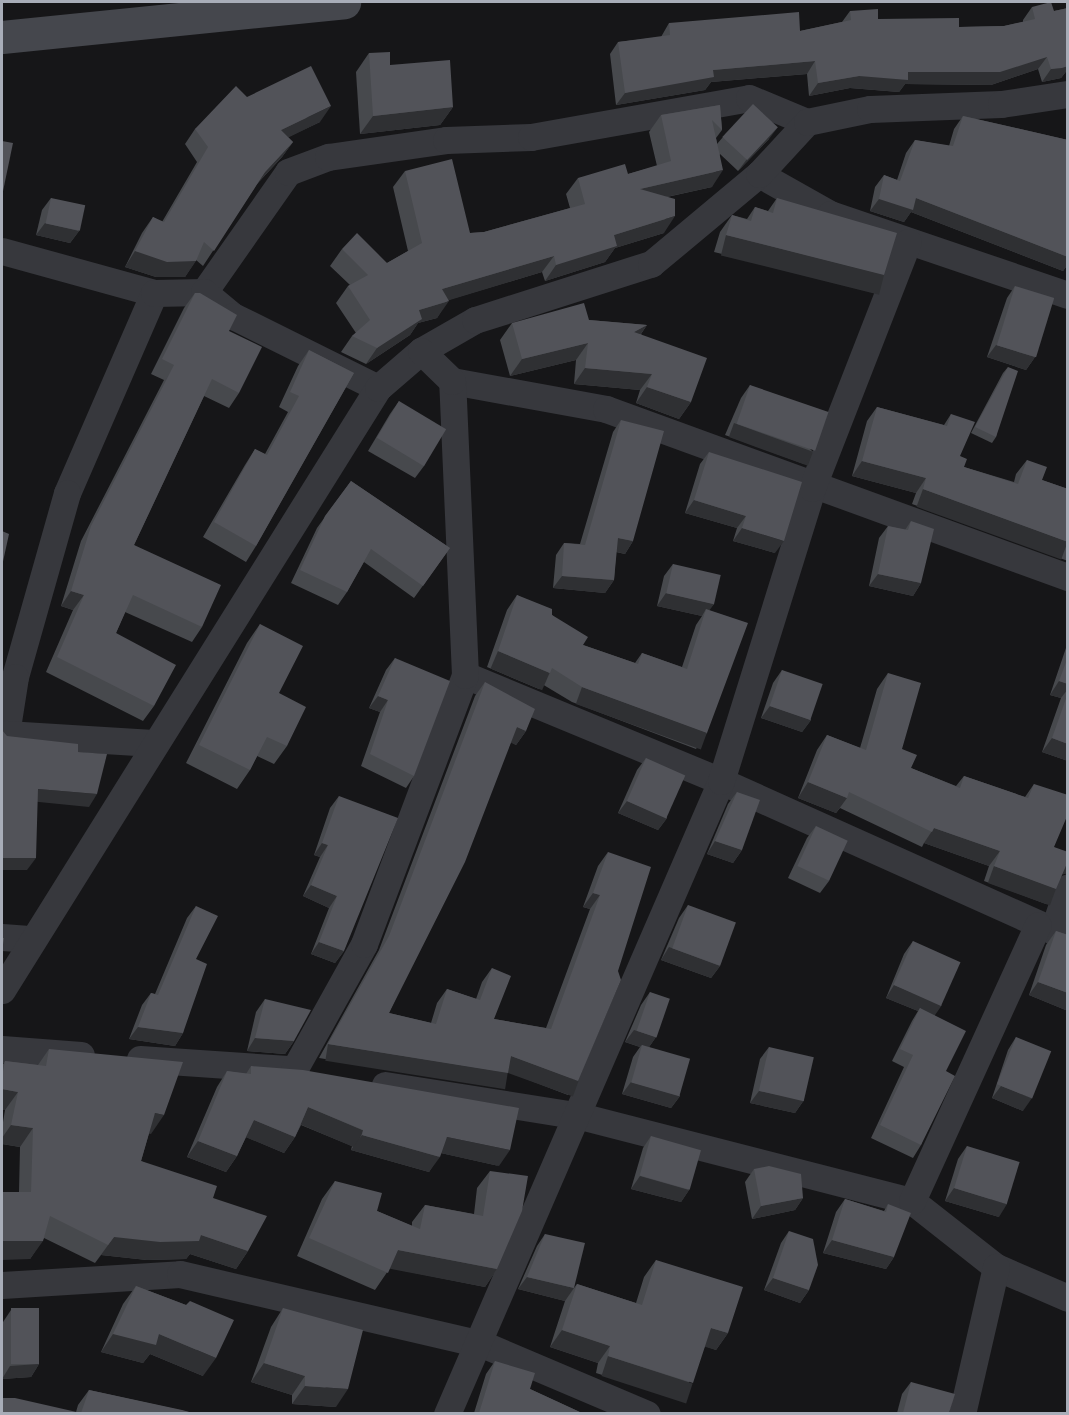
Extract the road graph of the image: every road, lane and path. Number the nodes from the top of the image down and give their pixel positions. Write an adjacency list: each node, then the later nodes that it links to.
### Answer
1 (345, 2): 2 (main road)
2 (2, 37)
3 (1068, 94): 4 (street)
4 (807, 122): 5 (street); 8 (street)
5 (759, 174): 6 (street); 11 (street)
6 (908, 242): 10 (street); 14 (street)
7 (2, 251): 9 (street)
8 (204, 292): 9 (street); 13 (street)
9 (153, 293): 17 (street)
10 (1068, 295)
11 (422, 351): 12 (street); 13 (street)
12 (452, 381): 14 (street); 16 (street)
13 (378, 388): 19 (street)
14 (812, 488): 15 (street); 20 (street)
15 (1068, 577)
16 (465, 675): 20 (street); 27 (street)
17 (8, 676): 18 (street)
18 (4, 734): 19 (street)
19 (153, 743): 24 (street)
20 (721, 781): 22 (street); 30 (street)
21 (1068, 887): 22 (street)
22 (1053, 931): 31 (street)
23 (2, 938): 24 (street)
24 (29, 939): 25 (street)
25 (2, 990)
26 (2, 1049): 27 (street)
27 (294, 1070): 28 (street)
28 (328, 1076)
29 (362, 1081): 30 (street)
30 (580, 1116): 31 (street); 35 (street)
31 (912, 1201): 32 (street)
32 (996, 1266): 34 (street); 38 (street)
33 (2, 1285): 35 (street)
34 (1068, 1298)
35 (482, 1344): 36 (street); 37 (street)
36 (447, 1413)
37 (647, 1413)
38 (962, 1413)

